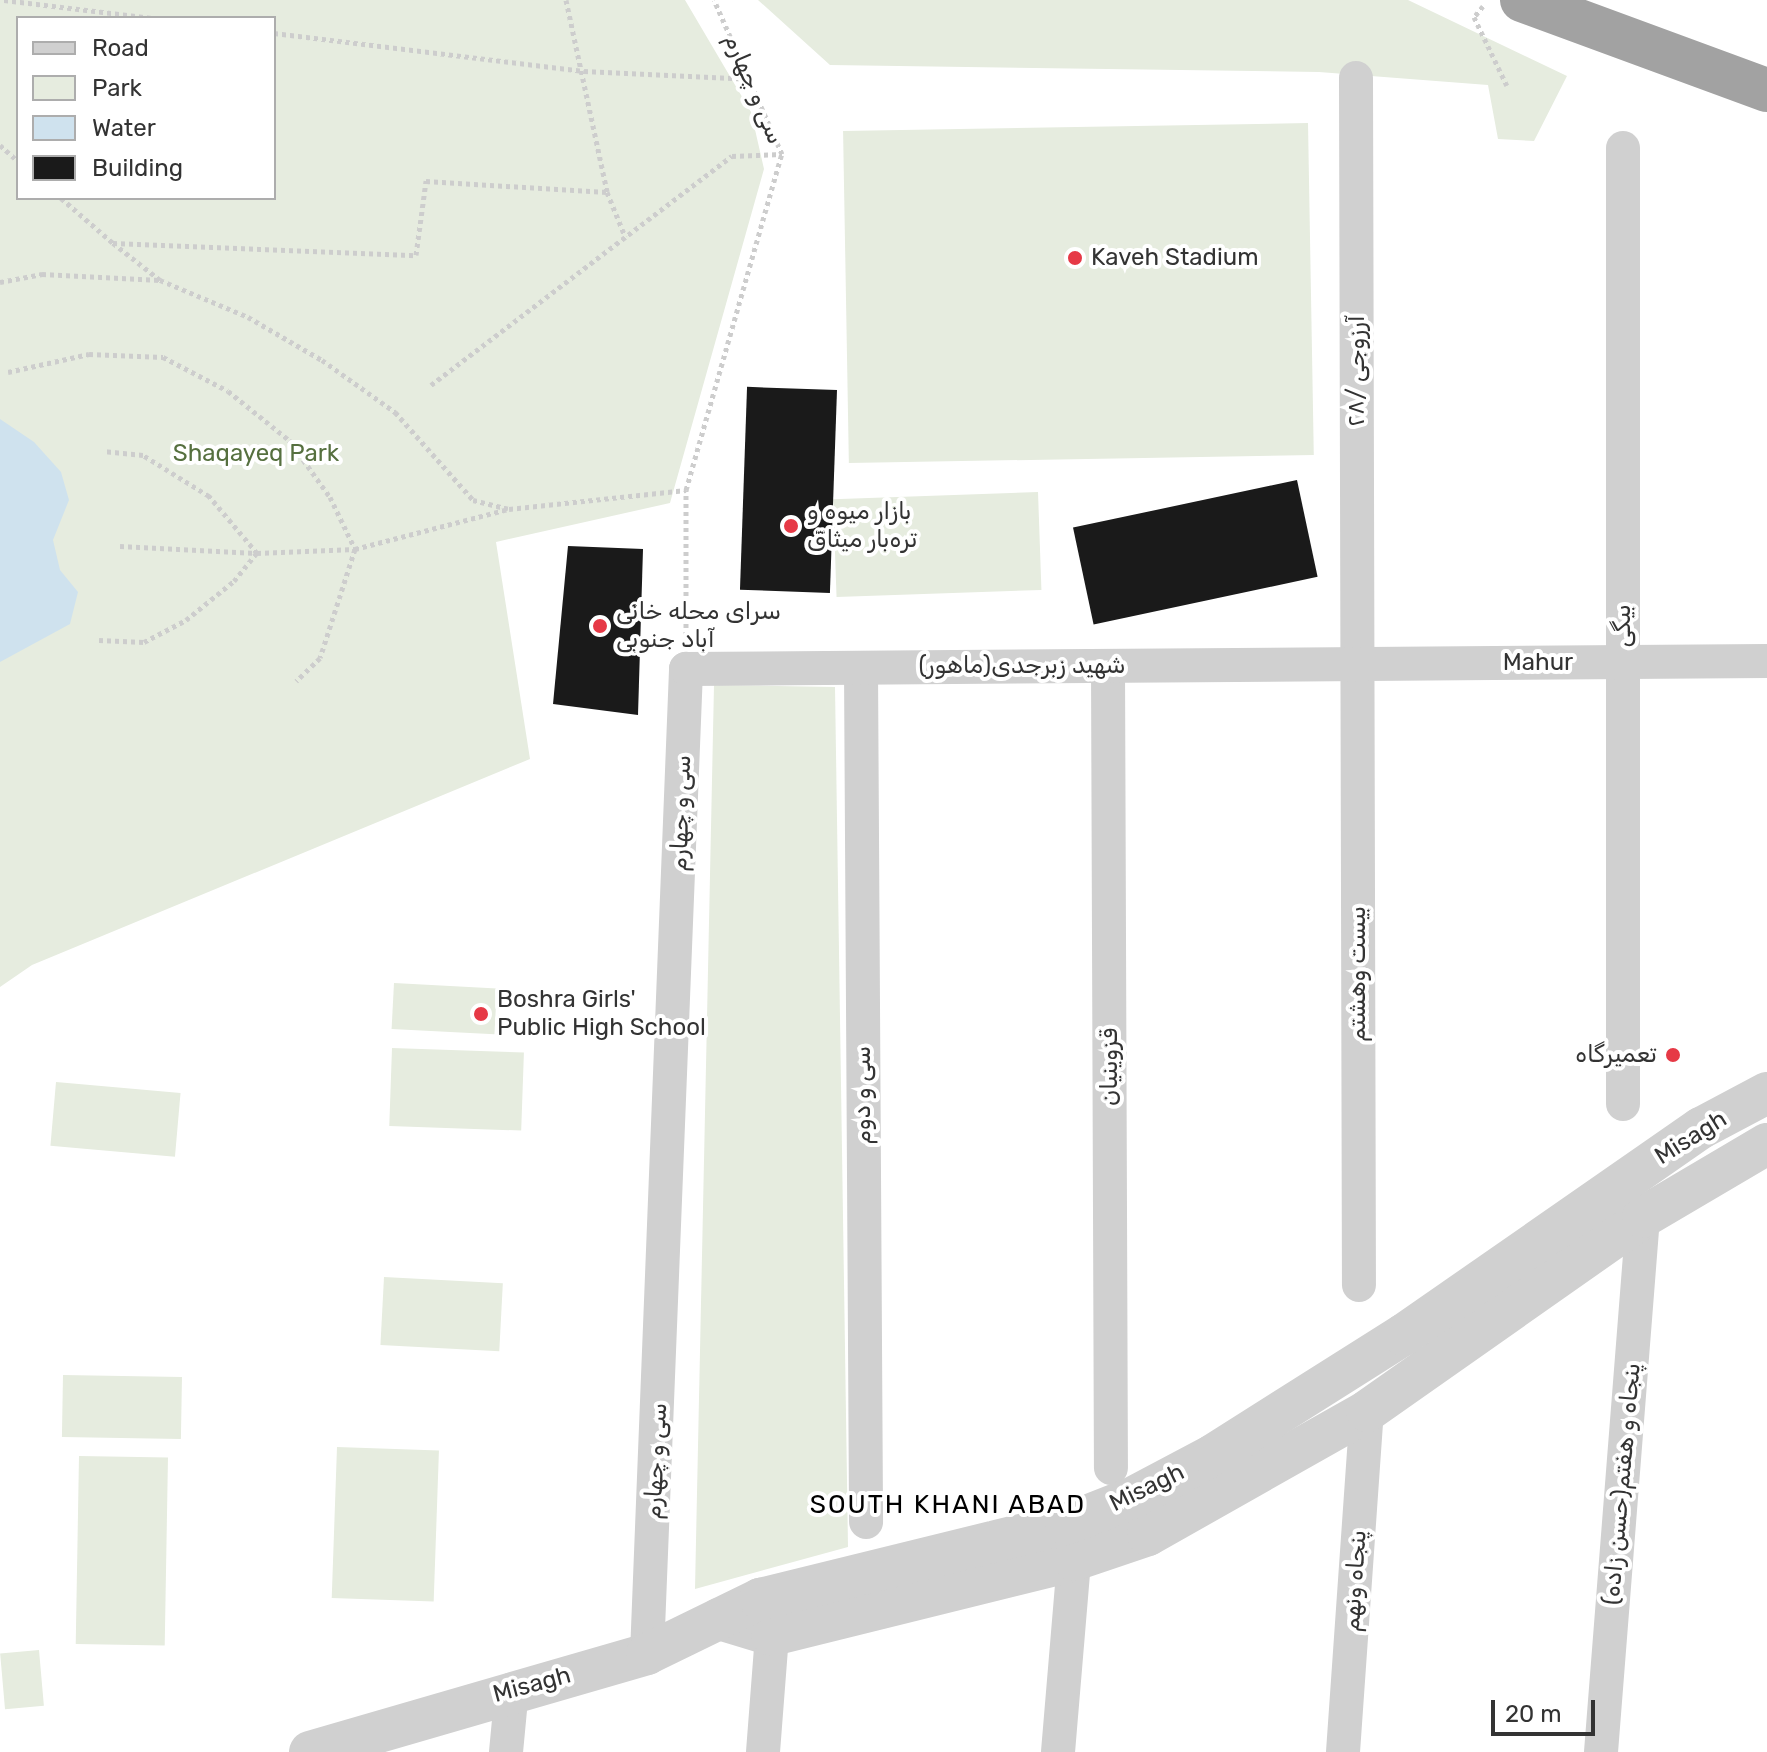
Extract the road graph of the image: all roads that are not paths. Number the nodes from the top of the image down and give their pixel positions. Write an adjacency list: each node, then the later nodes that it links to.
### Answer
1 (1522, 0): 3 (highway)
2 (1356, 78): 7 (street, آرزوجی /۲۸)
3 (1767, 90)
4 (1623, 148): 6 (street, بیگی)
5 (1767, 661): 6 (street, Mahur)
6 (1623, 662): 7 (street, Mahur); 12 (street, بیگی)
7 (1358, 664): 8 (street, شهید زبرجدی(ماهور)); 15 (street, بیست وهشتم)
8 (1108, 666): 9 (street, شهید زبرجدی(ماهور)); 17 (street, قزوینیان)
9 (861, 668): 10 (street, شهید زبرجدی(ماهور)); 18 (street, سی و دوم)
10 (686, 669): 22 (street, سی و چهارم)
11 (1767, 1093): 19 (street, Misagh)
12 (1623, 1104)
13 (1767, 1144): 14 (street, Misagh)
14 (1643, 1217): 16 (street, Misagh); 29 (street, (حسن زاده)پنجاه و هفتم)
15 (1359, 1285)
16 (1367, 1411): 19 (street, Misagh); 28 (street, پنجاه ونهم)
17 (1111, 1468)
18 (866, 1522)
19 (1070, 1542): 20 (street, Misagh); 21 (street, Misagh); 27 (street)
20 (719, 1619): 21 (street); 22 (street, Misagh)
21 (772, 1635): 26 (street)
22 (647, 1654): 23 (street, Misagh)
23 (512, 1689): 24 (street, Misagh); 25 (street)
24 (310, 1752)
25 (506, 1752)
26 (763, 1752)
27 (1058, 1752)
28 (1343, 1752)
29 (1601, 1752)

